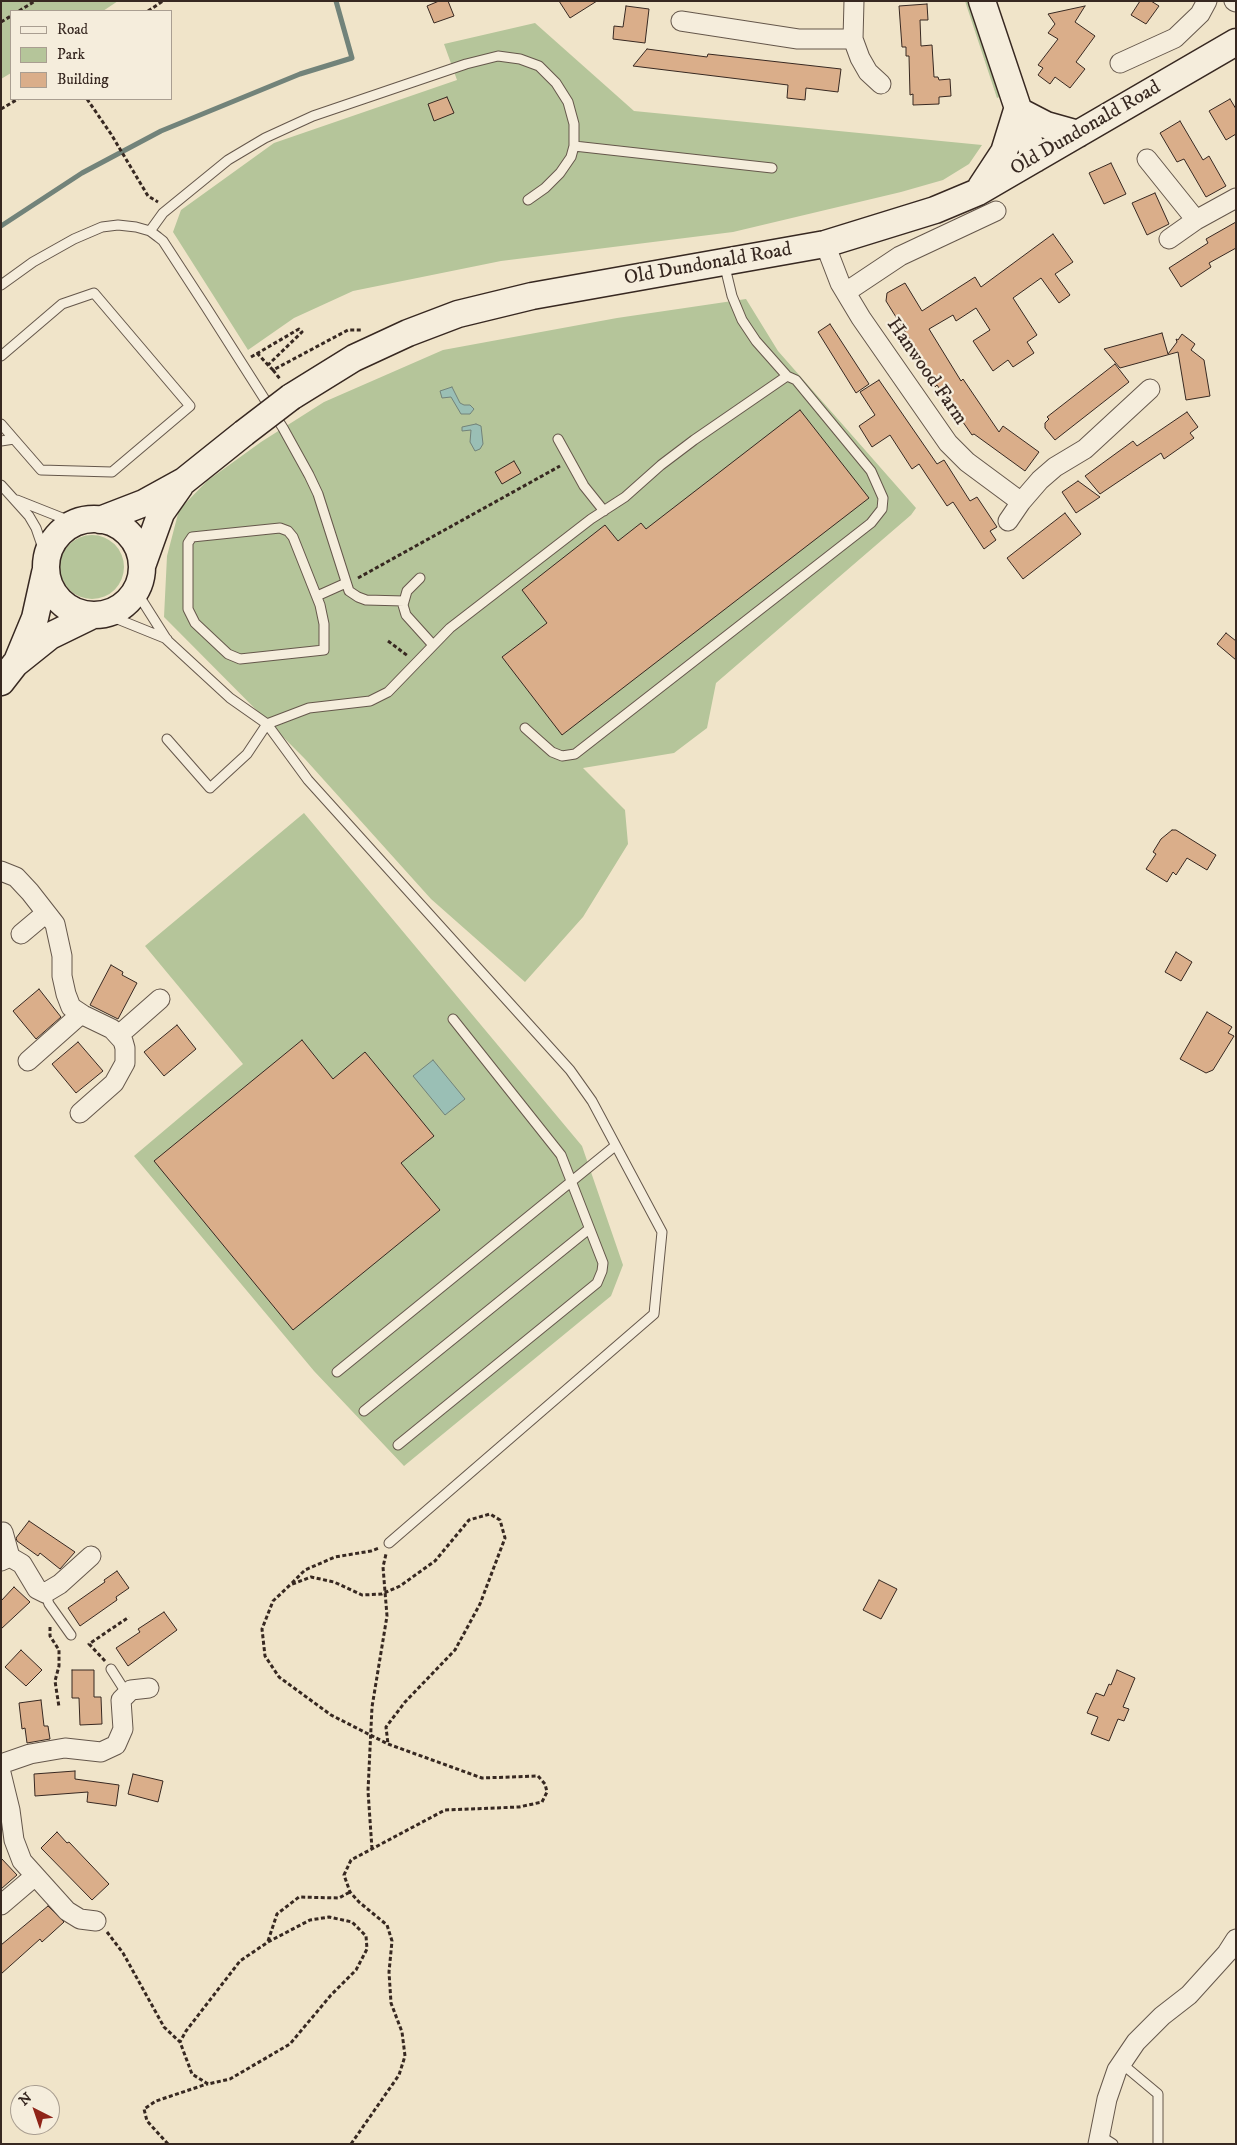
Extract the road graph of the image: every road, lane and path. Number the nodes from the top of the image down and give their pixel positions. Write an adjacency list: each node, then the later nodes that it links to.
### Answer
1 (35, 1): 6 (path)
2 (163, 1): 7 (path)
3 (854, 1): 9 (street)
4 (982, 1): 16 (street)
5 (1207, 1): 11 (street)
6 (21, 10)
7 (150, 10)
8 (681, 21): 9 (street)
9 (853, 39): 12 (street)
10 (1236, 42): 17 (street, Old Dundonald Road)
11 (1120, 63)
12 (881, 84)
13 (16, 100): 15 (path)
14 (88, 100): 23 (path)
15 (1, 109)
16 (1017, 110): 17 (street); 19 (street); 22 (street)
17 (1078, 134): 19 (street, Old Dundonald Road)
18 (574, 146): 21 (lane); 25 (lane); 28 (lane)
19 (1035, 159): 22 (street, Old Dundonald Road)
20 (1147, 160): 27 (street)
21 (772, 168)
22 (978, 192): 30 (street, Old Dundonald Road)
23 (148, 196)
24 (1236, 198): 27 (street)
25 (528, 200)
26 (996, 211): 33 (street)
27 (1196, 220): 29 (street)
28 (150, 231): 32 (lane); 37 (lane)
29 (1169, 239)
30 (825, 244): 31 (street, Old Dundonald Road); 33 (street, Hanwood Farm)
31 (724, 263): 39 (lane); 46 (street, Old Dundonald Road, bridge)
32 (1, 285)
33 (846, 292): 49 (street, Hanwood Farm)
34 (365, 330): 38 (path)
35 (257, 353): 37 (path); 38 (path); 38 (path)
36 (1, 356): 42 (lane)
37 (242, 362): 55 (lane)
38 (268, 365)
39 (787, 376): 50 (lane); 68 (lane)
40 (1150, 389): 49 (street)
41 (1, 424): 42 (lane)
42 (14, 439): 44 (lane)
43 (558, 439): 45 (lane)
44 (1, 441)
45 (570, 461): 50 (lane); 55 (path)
46 (184, 481): 51 (street, Old Dundonald Road); 54 (street, Old Dundonald Road)
47 (1, 485): 48 (lane)
48 (16, 500): 51 (lane); 53 (lane)
49 (1021, 502): 52 (street)
50 (604, 511): 64 (lane)
51 (88, 521): 53 (street); 54 (street)
52 (1008, 521)
53 (46, 565): 61 (street); 66 (street)
54 (142, 566): 58 (street)
55 (340, 566): 57 (lane)
56 (420, 578): 60 (lane)
57 (346, 583): 59 (lane); 60 (lane)
58 (136, 590): 61 (street); 62 (lane)
59 (317, 596): 59 (lane)
60 (404, 601): 64 (lane)
61 (98, 615): 62 (lane); 66 (street)
62 (167, 640): 67 (lane)
63 (388, 642): 65 (path)
64 (433, 645): 65 (lane)
65 (416, 664): 67 (lane)
66 (8, 673)
67 (267, 724): 69 (lane); 79 (lane)
68 (525, 728)
69 (167, 739)
70 (1, 871): 71 (street)
71 (46, 913): 72 (street); 74 (street)
72 (21, 934)
73 (160, 1000): 76 (street)
74 (81, 1014): 76 (street); 77 (street)
75 (453, 1019): 80 (lane)
76 (119, 1035): 78 (street)
77 (28, 1061)
78 (80, 1113)
79 (615, 1146): 80 (lane); 86 (lane)
80 (570, 1181): 81 (lane); 82 (lane)
81 (589, 1229): 83 (lane); 84 (lane)
82 (337, 1372)
83 (364, 1411)
84 (398, 1445)
85 (3, 1532): 88 (street)
86 (389, 1543): 89 (path); 91 (path)
87 (91, 1556): 90 (street)
88 (6, 1559): 90 (street)
89 (290, 1586): 91 (path); 99 (path)
90 (45, 1593): 92 (lane)
91 (384, 1593): 99 (path); 100 (path)
92 (56, 1614): 94 (lane); 98 (path)
93 (129, 1617): 95 (path)
94 (71, 1635)
95 (111, 1669): 97 (lane)
96 (149, 1688): 97 (street)
97 (127, 1694): 101 (street)
98 (59, 1707)
99 (372, 1736): 100 (path); 104 (path)
100 (388, 1744): 104 (path)
101 (1, 1764)
102 (1, 1773): 103 (street)
103 (5, 1805): 105 (street)
104 (372, 1849): 106 (path)
105 (35, 1876): 107 (street); 108 (street)
106 (350, 1892): 110 (path); 116 (path)
107 (1, 1905)
108 (96, 1921): 111 (path)
109 (1236, 1938): 112 (street)
110 (268, 1942): 111 (path); 113 (path)
111 (180, 2042): 113 (path)
112 (1121, 2063): 114 (street); 117 (lane)
113 (208, 2084): 115 (path)
114 (1103, 2141)
115 (168, 2144)
116 (351, 2144)
117 (1158, 2144)

